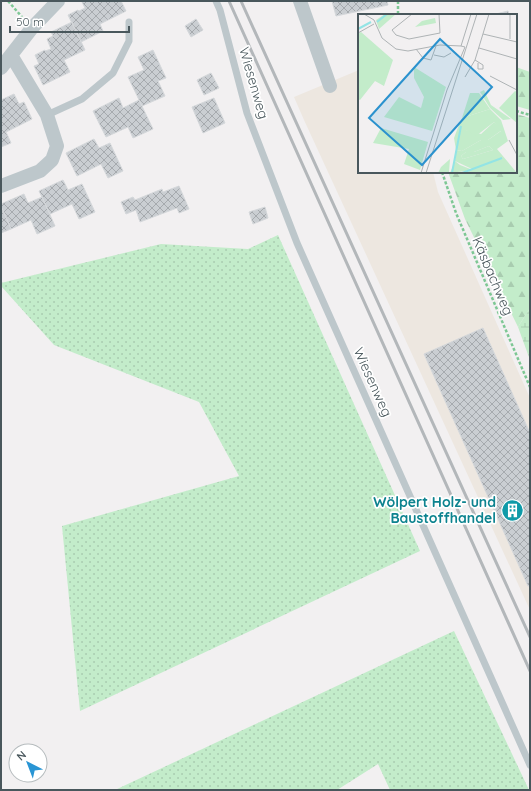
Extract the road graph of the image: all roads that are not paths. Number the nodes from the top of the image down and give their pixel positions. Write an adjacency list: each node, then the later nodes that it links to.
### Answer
1 (58, 1): 5 (street)
2 (216, 1): 10 (lane, Wiesenweg)
3 (300, 1): 7 (street)
4 (129, 22): 8 (lane)
5 (11, 55): 6 (street); 8 (street)
6 (1, 68)
7 (330, 86)
8 (47, 115): 9 (street)
9 (1, 186)
10 (530, 765)

